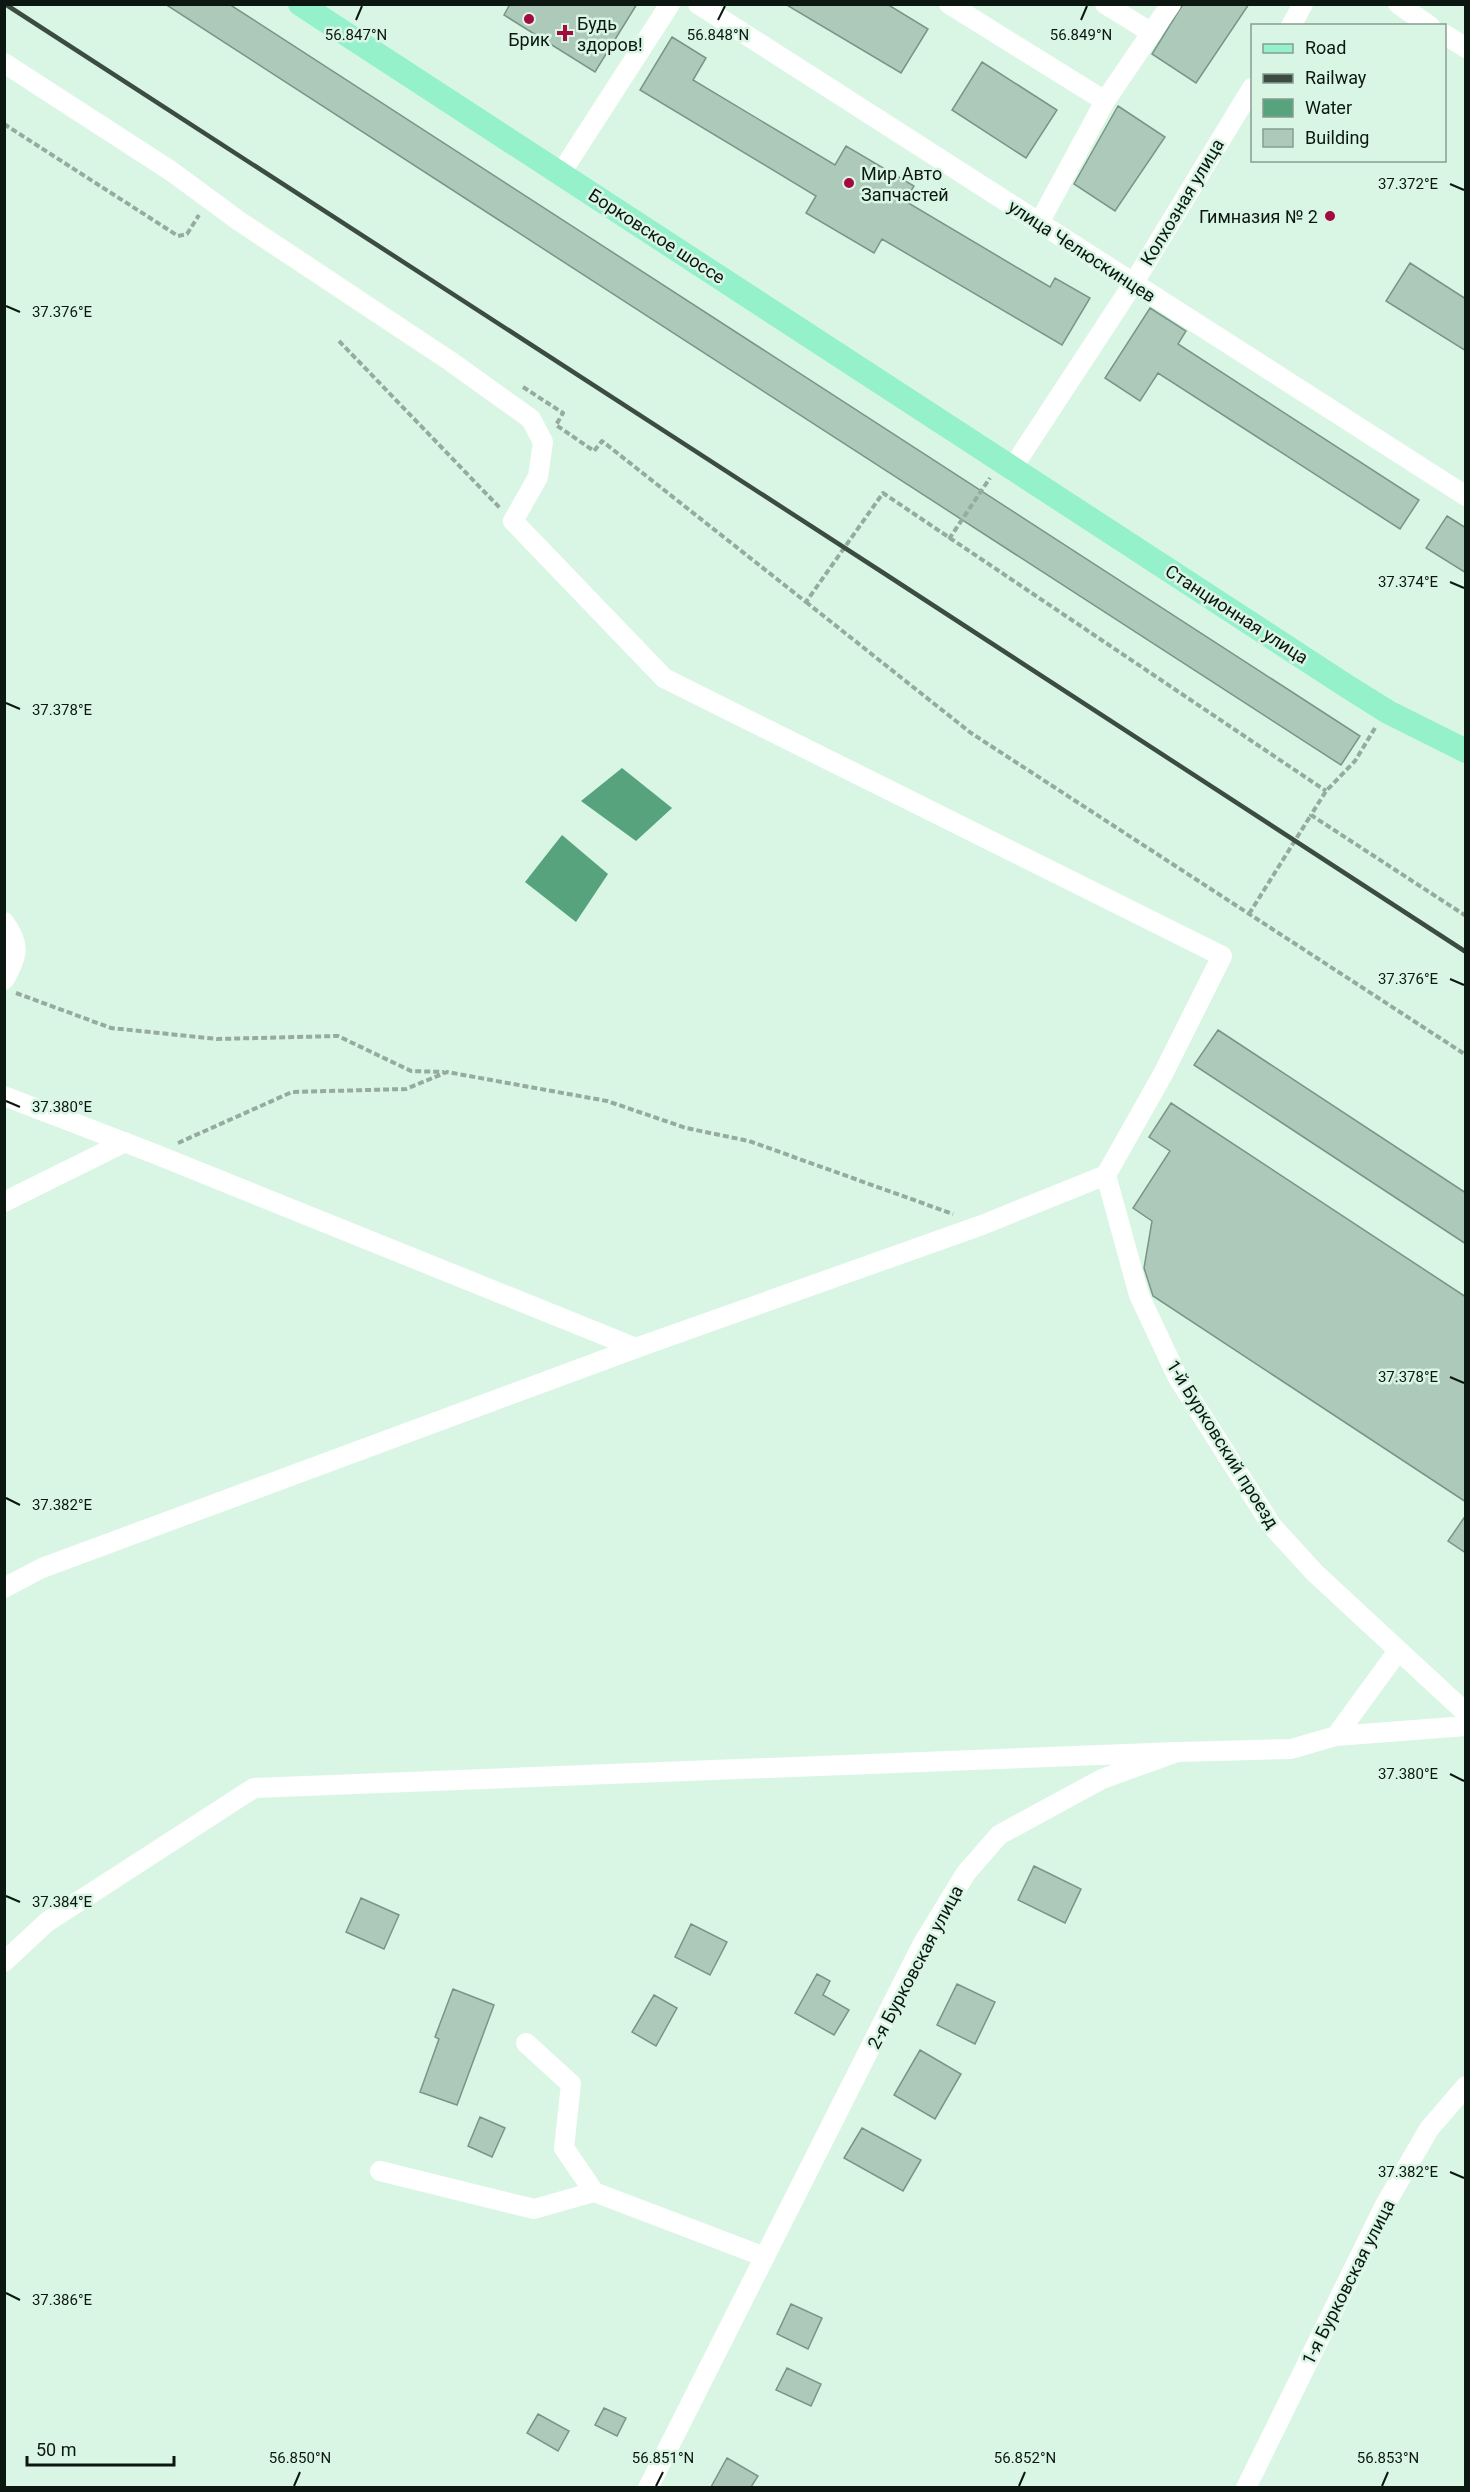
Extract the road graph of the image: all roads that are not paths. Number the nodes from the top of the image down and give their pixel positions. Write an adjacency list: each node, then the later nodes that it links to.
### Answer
1 (300, 4): 17 (main road, Борковское шоссе)
2 (670, 4): 17 (street)
3 (949, 4): 16 (street)
4 (1105, 4): 11 (street)
5 (1171, 4): 11 (street)
6 (1303, 4): 9 (street)
7 (1398, 4): 10 (street)
8 (700, 5): 18 (street, улица Челюскинцев)
9 (1292, 24)
10 (1427, 24)
11 (1152, 33): 16 (street)
12 (1446, 35): 13 (street)
13 (1466, 48)
14 (4, 63): 27 (street)
15 (1251, 90): 19 (street, Колхозная улица)
16 (1105, 101): 18 (street)
17 (561, 173): 20 (main road, Борковское шоссе)
18 (1039, 223): 19 (street, улица Челюскинцев)
19 (1133, 284): 20 (street, Колхозная улица); 21 (street, улица Челюскинцев)
20 (1008, 464): 22 (main road, Станционная улица)
21 (1466, 496)
22 (1466, 751)
23 (4, 922): 24 (street)
24 (10, 986)
25 (4, 1096): 26 (street)
26 (125, 1142): 28 (street); 29 (street)
27 (1106, 1175): 29 (street); 31 (street, 1-й Бурковский проезд)
28 (4, 1202)
29 (636, 1348): 30 (street)
30 (4, 1588)
31 (1398, 1651): 32 (street, 1-й Бурковский проезд); 34 (street)
32 (1466, 1713)
33 (1466, 1726): 34 (street, 2-я Бурковская улица)
34 (1336, 1736): 35 (street, 2-я Бурковская улица)
35 (1177, 1752): 36 (street); 41 (street, 2-я Бурковская улица)
36 (4, 1962)
37 (526, 2043): 40 (street)
38 (1466, 2086): 43 (street, 1-я Бурковская улица)
39 (380, 2171): 40 (street)
40 (594, 2192): 41 (street)
41 (765, 2257): 42 (street, 2-я Бурковская улица)
42 (648, 2487)
43 (1246, 2487)

